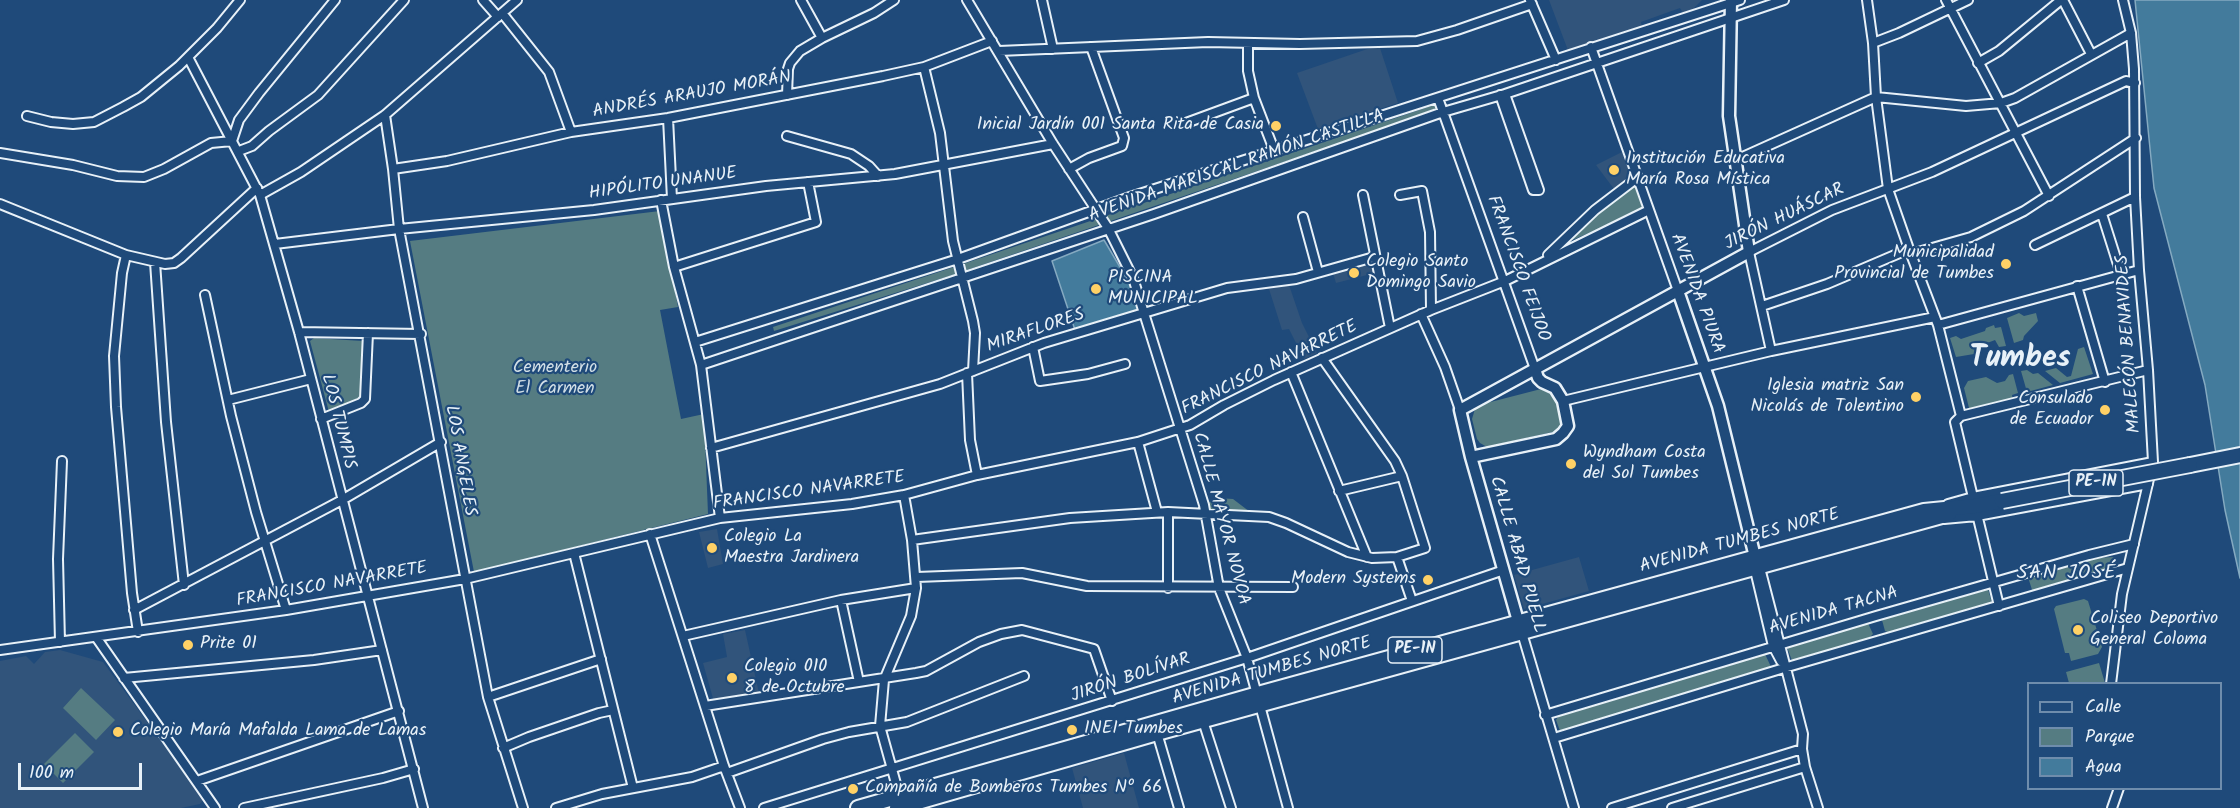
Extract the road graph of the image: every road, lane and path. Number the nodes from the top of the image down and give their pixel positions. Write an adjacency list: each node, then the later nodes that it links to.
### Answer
1 (240, 0): 31 (street)
2 (336, 0): 52 (street)
3 (404, 0): 55 (street)
4 (483, 0): 19 (street)
5 (516, 0): 19 (street)
6 (801, 0): 22 (street)
7 (967, 0): 23 (street, CALLE MAYOR NOVOA)
8 (1042, 0): 28 (street)
9 (1784, 0): 20 (street, AVENIDA MARISCAL RAMÓN CASTILLA)
10 (1867, 0): 24 (street)
11 (1946, 0): 18 (street)
12 (1968, 0): 18 (street)
13 (2062, 0): 30 (street); 34 (street)
14 (2123, 0): 21 (street, MALECÓN BENAVIDES)
15 (891, 1): 22 (street)
16 (1734, 1): 20 (main road); 27 (street, AVENIDA MARISCAL RAMÓN CASTILLA)
17 (1531, 2): 25 (street); 32 (street)
18 (1949, 9): 24 (street); 34 (street)
19 (500, 15): 44 (street); 48 (street)
20 (1731, 19): 33 (street, AVENIDA MARISCAL RAMÓN CASTILLA); 57 (main road)
21 (2131, 33): 30 (street); 36 (street, MALECÓN BENAVIDES)
22 (822, 38): 38 (street)
23 (992, 41): 29 (street, CALLE MAYOR NOVOA); 35 (street, ANDRÉS ARAUJO MORÁN)
24 (1873, 43): 39 (street)
25 (1248, 44): 26 (street); 40 (street)
26 (1091, 47): 28 (street); 60 (street)
27 (1591, 47): 32 (street, AVENIDA MARISCAL RAMÓN CASTILLA); 33 (street, AVENIDA PIURA)
28 (1053, 49): 29 (street)
29 (999, 51): 53 (street, CALLE MAYOR NOVOA)
30 (2091, 54): 42 (street)
31 (189, 57): 45 (street); 52 (street, LOS TUMPIS)
32 (1556, 60): 41 (street, AVENIDA MARISCAL RAMÓN CASTILLA)
33 (1597, 63): 37 (street, AVENIDA MARISCAL RAMÓN CASTILLA); 62 (street, AVENIDA PIURA)
34 (1978, 63): 42 (street)
35 (924, 67): 38 (street, ANDRÉS ARAUJO MORÁN); 58 (street)
36 (2135, 83): 49 (street, JIRÓN HUÁSCAR); 51 (street, MALECÓN BENAVIDES)
37 (1503, 94): 37 (street); 43 (street, AVENIDA MARISCAL RAMÓN CASTILLA)
38 (787, 95): 46 (street, ANDRÉS ARAUJO MORÁN)
39 (1876, 97): 42 (street); 57 (street); 64 (street)
40 (1254, 98): 47 (street); 54 (street)
41 (1438, 98): 43 (street, FRANCISCO FEIJOO); 54 (street, AVENIDA MARISCAL RAMÓN CASTILLA)
42 (2001, 103): 49 (street)
43 (1443, 112): 77 (street, AVENIDA MARISCAL RAMÓN CASTILLA); 93 (street, FRANCISCO FEIJOO)
44 (385, 115): 59 (street, LOS ANGELES); 65 (street)
45 (27, 116)
46 (668, 118): 48 (street, ANDRÉS ARAUJO MORÁN); 70 (street)
47 (1186, 123)
48 (571, 132): 59 (street, ANDRÉS ARAUJO MORÁN)
49 (2016, 132): 64 (street, JIRÓN HUÁSCAR); 68 (street)
50 (787, 136): 61 (street)
51 (2136, 138): 68 (street); 69 (street, MALECÓN BENAVIDES)
52 (232, 141): 55 (street, LOS TUMPIS); 56 (street)
53 (1053, 144): 58 (street, HIPÓLITO UNANUE); 60 (street, CALLE MAYOR NOVOA)
54 (1274, 150): 74 (street, AVENIDA MARISCAL RAMÓN CASTILLA)
55 (238, 151): 65 (street, LOS TUMPIS)
56 (0, 153)
57 (1736, 160): 81 (main road)
58 (944, 166): 61 (street, HIPÓLITO UNANUE); 85 (street)
59 (393, 169): 78 (street, LOS ANGELES)
60 (1070, 169): 74 (street, CALLE MAYOR NOVOA)
61 (878, 176): 63 (street, HIPÓLITO UNANUE)
62 (1637, 178): 73 (street, AVENIDA PIURA); 86 (street)
63 (808, 182): 70 (street, HIPÓLITO UNANUE); 88 (street)
64 (1888, 189): 81 (street, JIRÓN HUÁSCAR); 82 (street)
65 (258, 192): 79 (street, LOS TUMPIS); 87 (street)
66 (1363, 195): 84 (street)
67 (1400, 195): 98 (street)
68 (2049, 196): 82 (street)
69 (2135, 197): 75 (street); 89 (street, MALECÓN BENAVIDES)
70 (672, 199): 71 (street, HIPÓLITO UNANUE)
71 (661, 200): 78 (street, HIPÓLITO UNANUE); 88 (street)
72 (0, 204): 83 (street)
73 (1649, 210): 86 (street, FRANCISCO NAVARRETE); 95 (street, AVENIDA PIURA)
74 (1096, 211): 77 (street, CALLE MAYOR NOVOA); 85 (street, AVENIDA MARISCAL RAMÓN CASTILLA)
75 (2102, 214): 80 (street); 91 (street)
76 (1303, 217): 90 (street)
77 (1108, 228): 92 (street, AVENIDA MARISCAL RAMÓN CASTILLA); 99 (street, CALLE MAYOR NOVOA)
78 (399, 229): 79 (street, HIPÓLITO UNANUE); 105 (street, LOS ANGELES)
79 (275, 244): 103 (street, LOS TUMPIS)
80 (2035, 245)
81 (1749, 252): 95 (main road, JIRÓN HUÁSCAR); 97 (street)
82 (1910, 252): 97 (street); 101 (street)
83 (126, 255): 87 (street); 165 (street)
84 (1374, 257): 90 (street, MIRAFLORES); 102 (street)
85 (958, 259): 92 (street); 106 (street, AVENIDA MARISCAL RAMÓN CASTILLA)
86 (1542, 261): 93 (street, FRANCISCO NAVARRETE)
87 (155, 262): 156 (street)
88 (674, 267): 106 (street)
89 (2139, 270): 91 (street); 114 (street, MALECÓN BENAVIDES)
90 (1318, 272): 99 (street, MIRAFLORES)
91 (2121, 274): 94 (street)
92 (963, 278): 111 (street, AVENIDA MARISCAL RAMÓN CASTILLA); 115 (street)
93 (1505, 281): 98 (street, FRANCISCO NAVARRETE); 113 (street, FRANCISCO FEIJOO)
94 (2077, 286): 101 (street); 118 (street)
95 (1678, 291): 112 (main road, AVENIDA PIURA); 113 (main road, JIRÓN HUÁSCAR)
96 (205, 295): 119 (street)
97 (1762, 306): 108 (street)
98 (1431, 309): 100 (street, FRANCISCO NAVARRETE)
99 (1145, 313): 107 (street, MIRAFLORES); 124 (street, CALLE MAYOR NOVOA)
100 (1421, 314): 102 (street, FRANCISCO NAVARRETE); 121 (street, CALLE ABAD PUELL)
101 (1937, 321): 108 (street); 123 (street)
102 (1389, 328): 109 (street, FRANCISCO NAVARRETE)
103 (299, 332): 104 (street); 117 (street, LOS TUMPIS)
104 (368, 333): 105 (street); 122 (street)
105 (421, 334): 125 (street, LOS ANGELES)
106 (696, 342): 111 (street)
107 (1033, 347): 110 (street); 115 (street, MIRAFLORES)
108 (1771, 351): 112 (street)
109 (1322, 358): 116 (street, FRANCISCO NAVARRETE); 133 (street)
110 (1125, 364)
111 (701, 365): 127 (street)
112 (1705, 367): 120 (street); 150 (main road, AVENIDA PIURA)
113 (1535, 369): 120 (main road, FRANCISCO FEIJOO); 121 (main road, JIRÓN HUÁSCAR)
114 (2148, 370): 118 (street); 131 (street, MALECÓN BENAVIDES)
115 (970, 372): 127 (street, MIRAFLORES); 132 (street)
116 (1291, 372): 124 (street, FRANCISCO NAVARRETE); 135 (street)
117 (311, 379): 119 (street); 122 (street, LOS TUMPIS)
118 (2106, 382): 123 (street)
119 (228, 400): 144 (street)
120 (1563, 401): 129 (main road)
121 (1460, 410): 129 (main road, CALLE ABAD PUELL)
122 (321, 419): 137 (street, LOS TUMPIS)
123 (1958, 419): 138 (street)
124 (1180, 429): 126 (street, FRANCISCO NAVARRETE); 141 (street, CALLE MAYOR NOVOA)
125 (441, 442): 137 (street); 154 (street, LOS ANGELES)
126 (1138, 442): 132 (street, FRANCISCO NAVARRETE); 139 (street)
127 (711, 448): 142 (street)
128 (2240, 455): 138 (highway, AVENIDA TUMBES NORTE / PE-1N, bridge)
129 (1471, 458): 152 (main road, CALLE ABAD PUELL)
130 (62, 461): 171 (street)
131 (2153, 462): 134 (street, MALECÓN BENAVIDES); 138 (street)
132 (977, 475): 136 (street, FRANCISCO NAVARRETE)
133 (1402, 476): 135 (street); 149 (street)
134 (2148, 484): 138 (street); 146 (street, MALECÓN BENAVIDES)
135 (1339, 491): 148 (street)
136 (904, 495): 142 (street, FRANCISCO NAVARRETE); 145 (street)
137 (342, 500): 144 (street); 161 (street, LOS TUMPIS)
138 (1975, 506): 150 (highway, AVENIDA TUMBES NORTE / PE-1N); 155 (street)
139 (1157, 512): 140 (street); 145 (street)
140 (1168, 512): 141 (street); 159 (street)
141 (1205, 514): 148 (street); 160 (street, CALLE MAYOR NOVOA)
142 (720, 518): 143 (street, FRANCISCO NAVARRETE)
143 (651, 534): 147 (street, FRANCISCO NAVARRETE); 169 (street)
144 (265, 540): 156 (street); 166 (street)
145 (912, 540): 153 (street)
146 (2134, 544): 151 (street, MALECÓN BENAVIDES); 155 (street, AVENIDA TACNA)
147 (574, 553): 154 (street, FRANCISCO NAVARRETE); 176 (street)
148 (1367, 557): 149 (street)
149 (1397, 557): 163 (street)
150 (1756, 564): 167 (highway, AVENIDA TUMBES NORTE / PE-1N); 172 (street, AVENIDA PIURA)
151 (2128, 568): 164 (street); 182 (street, MALECÓN BENAVIDES)
152 (1504, 570): 163 (street, JIRÓN BOLÍVAR); 167 (main road, CALLE ABAD PUELL)
153 (916, 577): 158 (street); 159 (street)
154 (465, 579): 161 (street, FRANCISCO NAVARRETE); 183 (street, LOS ANGELES)
155 (1993, 582): 164 (street); 172 (street, AVENIDA TACNA)
156 (184, 585): 165 (street)
157 (1293, 587): 160 (street)
158 (916, 588): 162 (street); 180 (street)
159 (1168, 588): 160 (street)
160 (1219, 588): 175 (street, CALLE MAYOR NOVOA)
161 (367, 595): 166 (street, FRANCISCO NAVARRETE); 174 (street, LOS TUMPIS)
162 (841, 600): 169 (street); 181 (street)
163 (1412, 601): 175 (street, JIRÓN BOLÍVAR)
164 (1999, 606): 177 (street)
165 (134, 610): 168 (street)
166 (286, 610): 168 (street, FRANCISCO NAVARRETE)
167 (1520, 627): 184 (highway, AVENIDA TUMBES NORTE / PE-1N); 189 (street, CALLE ABAD PUELL)
168 (138, 632): 170 (street, FRANCISCO NAVARRETE)
169 (683, 636): 186 (street)
170 (96, 637): 171 (street, FRANCISCO NAVARRETE); 179 (street)
171 (60, 642): 173 (street, FRANCISCO NAVARRETE)
172 (1777, 645): 177 (street, AVENIDA PIURA); 189 (street, AVENIDA TACNA)
173 (0, 650)
174 (382, 650): 179 (street); 188 (street, LOS TUMPIS)
175 (1247, 658): 184 (street, CALLE MAYOR NOVOA); 185 (street, JIRÓN BOLÍVAR)
176 (601, 659): 183 (street); 187 (street)
177 (1784, 668): 193 (street); 195 (street, AVENIDA PIURA)
178 (1024, 676): 191 (street)
179 (124, 678): 200 (street)
180 (884, 680): 181 (street); 185 (street); 191 (street)
181 (859, 682): 186 (street)
182 (2111, 682)
183 (488, 697): 194 (street, LOS ANGELES)
184 (1259, 700): 190 (highway, AVENIDA TUMBES NORTE / PE-1N); 203 (highway, AVENIDA TUMBES NORTE / PE-1N); 214 (street, CALLE MAYOR NOVOA)
185 (1112, 701): 199 (street, JIRÓN BOLÍVAR)
186 (705, 706): 198 (street)
187 (613, 710): 194 (street); 201 (street)
188 (399, 711): 197 (street, LOS TUMPIS); 200 (street)
189 (1545, 715): 193 (street, CALLE ABAD PUELL)
190 (1203, 721): 192 (highway, AVENIDA TUMBES NORTE / PE-1N); 213 (street)
191 (880, 726): 198 (street); 199 (street)
192 (1157, 733): 203 (highway, AVENIDA TUMBES NORTE / PE-1N); 212 (street)
193 (1554, 738): 215 (street, CALLE ABAD PUELL)
194 (503, 748): 207 (street, LOS ANGELES)
195 (1802, 749): 196 (street, AVENIDA PIURA); 216 (street)
196 (1805, 768): 217 (street); 218 (street, AVENIDA PIURA)
197 (414, 769): 205 (street); 206 (street, LOS TUMPIS)
198 (725, 769): 201 (street); 209 (street)
199 (892, 769): 203 (street); 210 (street, JIRÓN BOLÍVAR)
200 (197, 781): 204 (street)
201 (633, 788): 208 (street)
202 (2119, 790): 219 (street)
203 (900, 805): 211 (highway, AVENIDA TUMBES NORTE / PE-1N)
204 (215, 808)
205 (244, 808)
206 (423, 808)
207 (523, 808)
208 (556, 808)
209 (740, 808)
210 (764, 808)
211 (858, 808)
212 (1179, 808)
213 (1231, 808)
214 (1288, 808)
215 (1574, 808)
216 (1612, 808)
217 (1672, 808)
218 (1818, 808)
219 (2112, 808)

